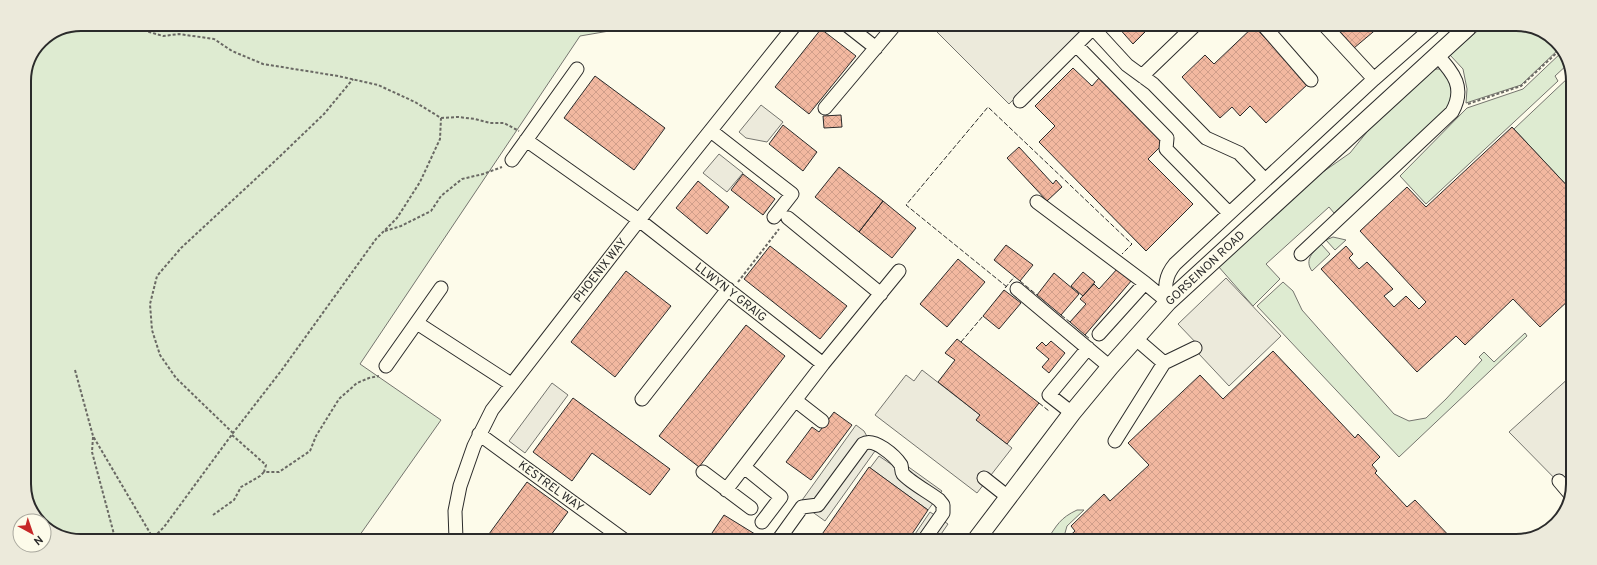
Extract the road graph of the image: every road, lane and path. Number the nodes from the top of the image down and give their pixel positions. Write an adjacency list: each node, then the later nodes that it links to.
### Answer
1 (146, 31): 18 (path)
2 (791, 31): 25 (street, PHOENIX WAY)
3 (854, 31): 13 (street)
4 (890, 31): 13 (street)
5 (1090, 31): 12 (street)
6 (1097, 31): 17 (street)
7 (1189, 31): 17 (street)
8 (1268, 31): 20 (street)
9 (1331, 31): 19 (street)
10 (1428, 31): 19 (street)
11 (1464, 31): 15 (main road, GORSEINON ROAD)
12 (1076, 45): 21 (street); 30 (street)
13 (876, 48): 22 (street)
14 (1557, 53): 23 (path)
15 (1437, 55): 23 (street); 42 (main road, GORSEINON ROAD)
16 (577, 69): 26 (street)
17 (1142, 76): 28 (street)
18 (353, 79): 24 (path); 58 (path)
19 (1374, 79): 28 (street)
20 (1311, 80)
21 (1020, 101)
22 (825, 108)
23 (1454, 108): 35 (street)
24 (441, 118): 26 (path); 34 (path)
25 (711, 131): 31 (street); 33 (street, PHOENIX WAY)
26 (528, 138): 27 (street); 33 (street, LLWYN Y GRAIG)
27 (512, 160): 34 (path)
28 (1265, 180): 30 (street)
29 (1037, 202): 37 (street)
30 (1229, 213): 42 (street)
31 (774, 217)
32 (788, 218): 40 (path); 41 (street)
33 (639, 220): 40 (street, LLWYN Y GRAIG); 53 (street, PHOENIX WAY)
34 (384, 231): 58 (path)
35 (1301, 254)
36 (899, 272): 41 (street)
37 (1145, 282): 42 (street); 44 (street)
38 (441, 288): 43 (street)
39 (1017, 289): 46 (street)
40 (729, 290): 49 (street, LLWYN Y GRAIG); 54 (street)
41 (881, 294): 49 (street)
42 (1168, 302): 45 (main road, GORSEINON ROAD)
43 (417, 323): 50 (street); 53 (street)
44 (1099, 334)
45 (1136, 338): 48 (street); 51 (main road, GORSEINON ROAD)
46 (1088, 348): 51 (street); 56 (street)
47 (1195, 348): 48 (street)
48 (1164, 363): 61 (street)
49 (823, 364): 55 (street)
50 (386, 366): 63 (path)
51 (1110, 367): 56 (main road, GORSEINON ROAD)
52 (75, 370): 60 (path)
53 (511, 384): 59 (street, PHOENIX WAY)
54 (642, 399)
55 (795, 400): 57 (street); 62 (street)
56 (1072, 414): 69 (main road, GORSEINON ROAD)
57 (822, 420)
58 (232, 434): 63 (path); 75 (path)
59 (479, 434): 76 (street, PHOENIX WAY); 77 (street, KESTREL WAY)
60 (93, 436): 73 (path); 74 (path)
61 (1115, 441)
62 (744, 467): 68 (street); 72 (street)
63 (264, 472): 71 (path)
64 (702, 472): 68 (street)
65 (984, 478): 69 (street)
66 (1559, 481): 67 (street)
67 (1566, 489)
68 (726, 490): 70 (street)
69 (1008, 497): 80 (main road, GORSEINON ROAD)
70 (751, 508)
71 (213, 515)
72 (762, 522)
73 (114, 534)
74 (151, 534)
75 (157, 534)
76 (456, 534)
77 (616, 534)
78 (782, 534): 79 (street)
79 (928, 534)
80 (980, 534)

